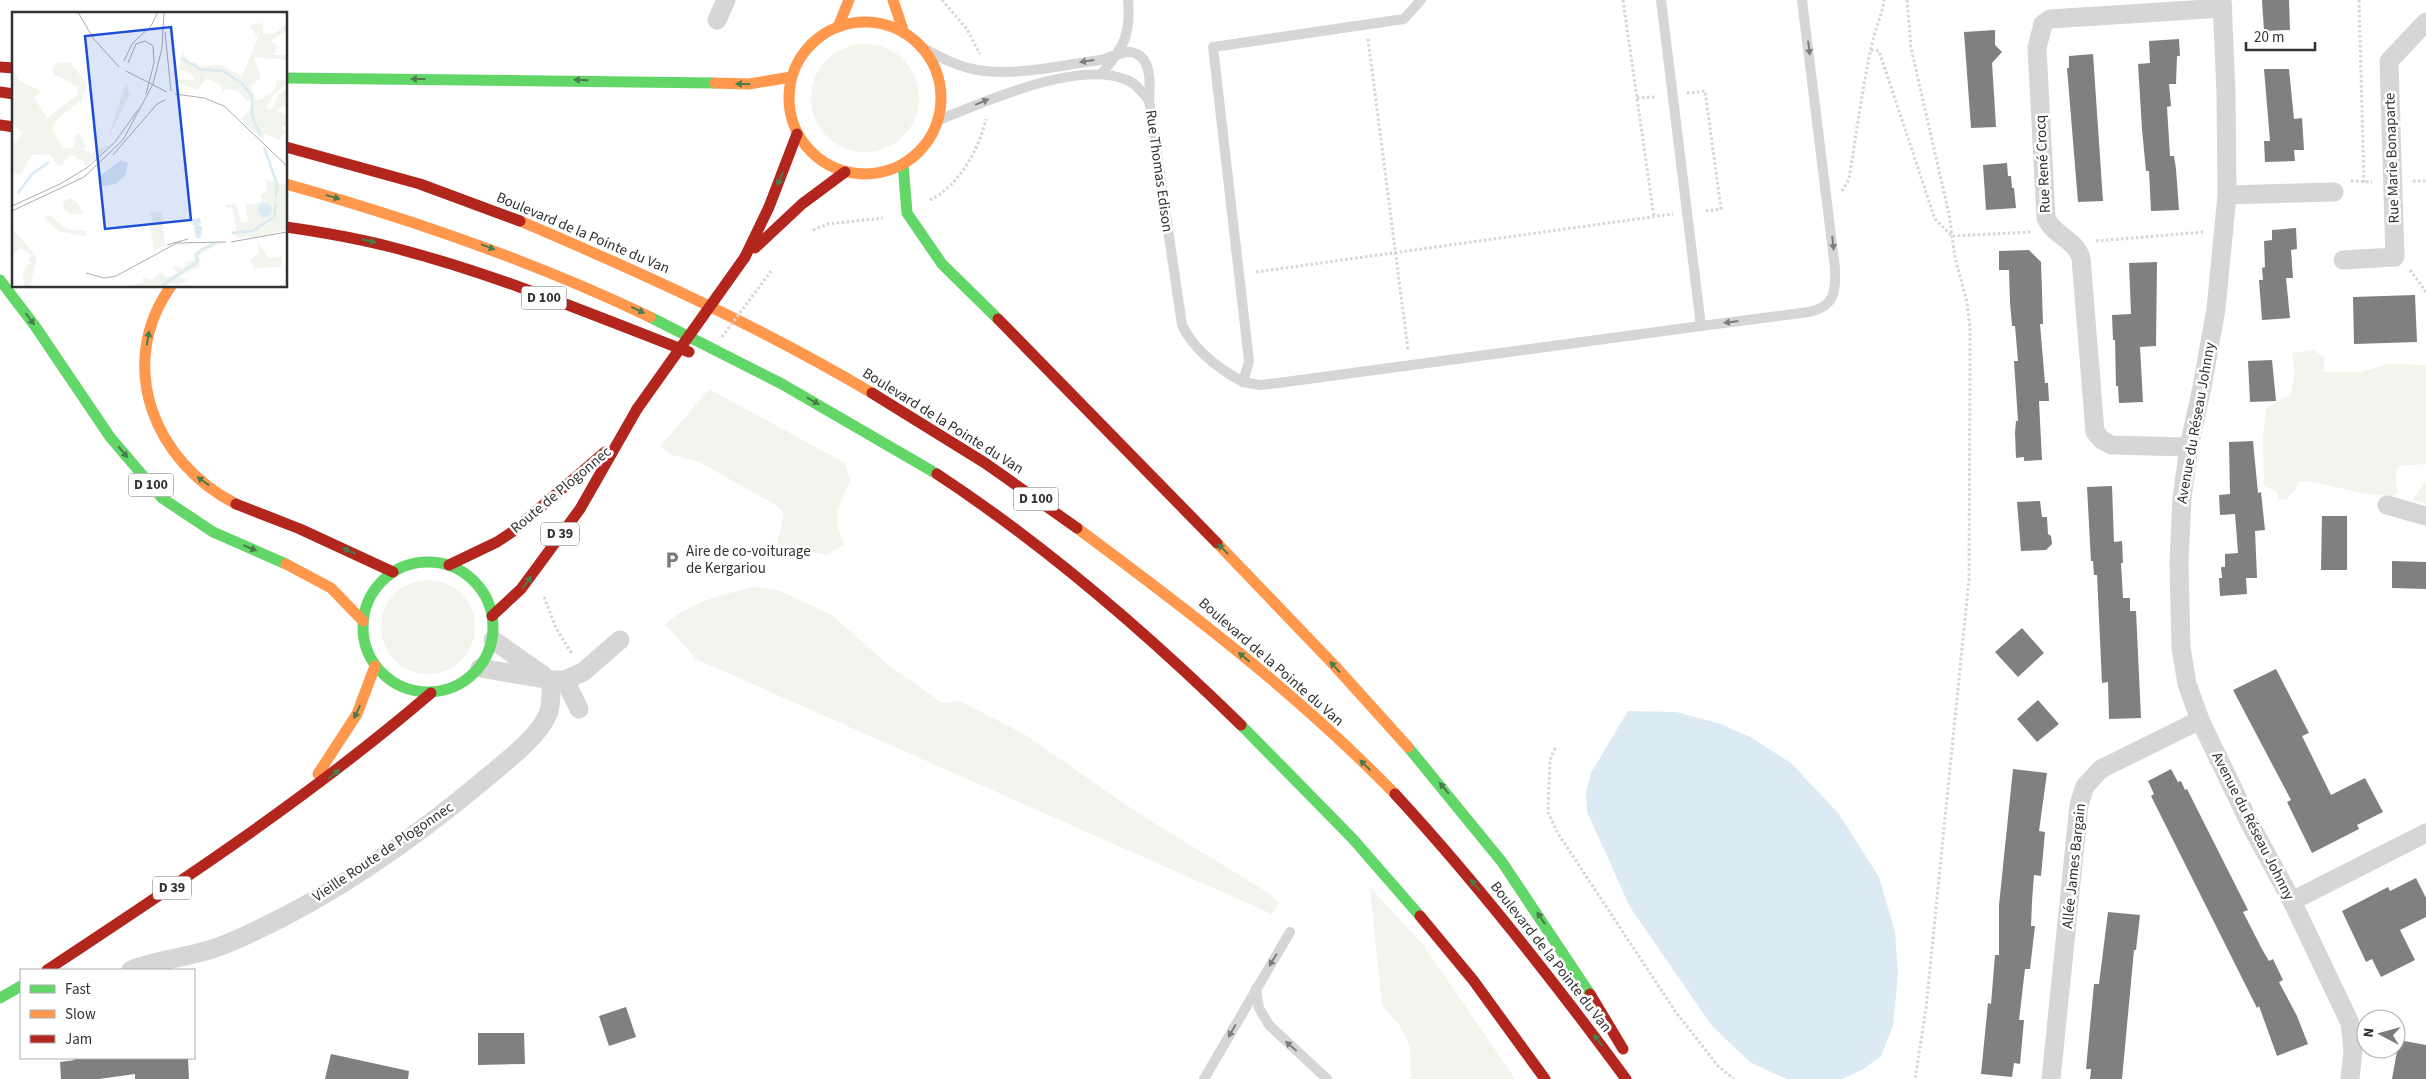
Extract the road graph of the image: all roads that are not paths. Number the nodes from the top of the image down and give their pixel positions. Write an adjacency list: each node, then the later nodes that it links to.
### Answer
1 (726, 0): 9 (street)
2 (849, 0): 11 (main road)
3 (893, 0): 12 (main road)
4 (1128, 0): 14 (lane)
5 (1421, 0): 33 (lane)
6 (1661, 0): 32 (lane)
7 (1802, 0): 32 (lane, one-way to 32)
8 (2223, 4): 26 (street, Avenue du Réseau Johnny); 36 (street, Rue René Crocq)
9 (717, 20)
10 (2426, 22): 29 (street, Rue Marie Bonaparte)
11 (838, 27): 12 (main road); 16 (main road)
12 (904, 33): 13 (main road)
13 (921, 47): 14 (lane, one-way to 13); 19 (main road)
14 (1119, 53): 15 (lane); 18 (lane)
15 (1102, 73): 18 (lane, Rue Thomas Edison); 19 (lane, Rue Thomas Edison, one-way to 15)
16 (791, 77): 17 (main road, one-way to 17); 20 (main road)
17 (288, 78)
18 (1149, 100): 33 (lane, Rue Thomas Edison)
19 (937, 122): 22 (main road)
20 (797, 134): 23 (main road); 28 (main road, D 39, one-way to 28)
21 (288, 148): 63 (main road, Boulevard de la Pointe du Van / D 100, one-way to 21)
22 (903, 164): 23 (main road); 64 (main road, one-way to 22)
23 (845, 172): 28 (main road, D 39)
24 (288, 185): 34 (main road, D 100, one-way to 34)
25 (2334, 192): 26 (street)
26 (2227, 195): 36 (street, Avenue du Réseau Johnny)
27 (288, 227): 34 (main road, D 100, one-way to 34)
28 (745, 258): 35 (main road, D 39, bridge)
29 (2343, 260)
30 (0, 280): 42 (main road, D 100, one-way to 42)
31 (169, 288): 40 (main road, D 100, one-way to 31)
32 (1701, 326): 33 (lane)
33 (1243, 382)
34 (796, 392): 62 (main road, D 100, one-way to 62)
35 (616, 443): 39 (main road, Route de Plogonnec / D 39); 41 (main road, Route de Plogonnec / D 39, one-way to 35)
36 (2189, 447): 50 (street, Avenue du Réseau Johnny)
37 (2387, 505): 38 (street)
38 (2426, 516)
39 (449, 565): 40 (main road); 41 (main road)
40 (393, 572): 42 (main road)
41 (492, 616): 43 (main road)
42 (363, 621): 45 (main road)
43 (492, 640): 46 (main road); 47 (street)
44 (620, 640): 47 (street)
45 (375, 666): 48 (main road); 51 (main road, D 39, one-way to 51)
46 (480, 668): 47 (street); 48 (main road)
47 (558, 680): 49 (street); 56 (street, Vieille Route de Plogonnec)
48 (430, 693): 51 (main road, D 39, one-way to 48)
49 (578, 709)
50 (2200, 720): 53 (street, Avenue du Réseau Johnny); 65 (street, Allée James Bargain)
51 (294, 802): 55 (main road, D 39)
52 (2426, 834): 53 (street)
53 (2292, 901): 66 (street, Avenue du Réseau Johnny)
54 (1290, 932): 58 (lane, one-way to 58)
55 (49, 969)
56 (135, 969)
57 (20, 987): 59 (main road)
58 (1256, 988): 60 (lane, one-way to 60); 61 (lane, one-way to 58)
59 (0, 998)
60 (1204, 1079)
61 (1327, 1079)
62 (1545, 1079)
63 (1626, 1079)
64 (1639, 1079)
65 (2051, 1079)
66 (2350, 1079)

